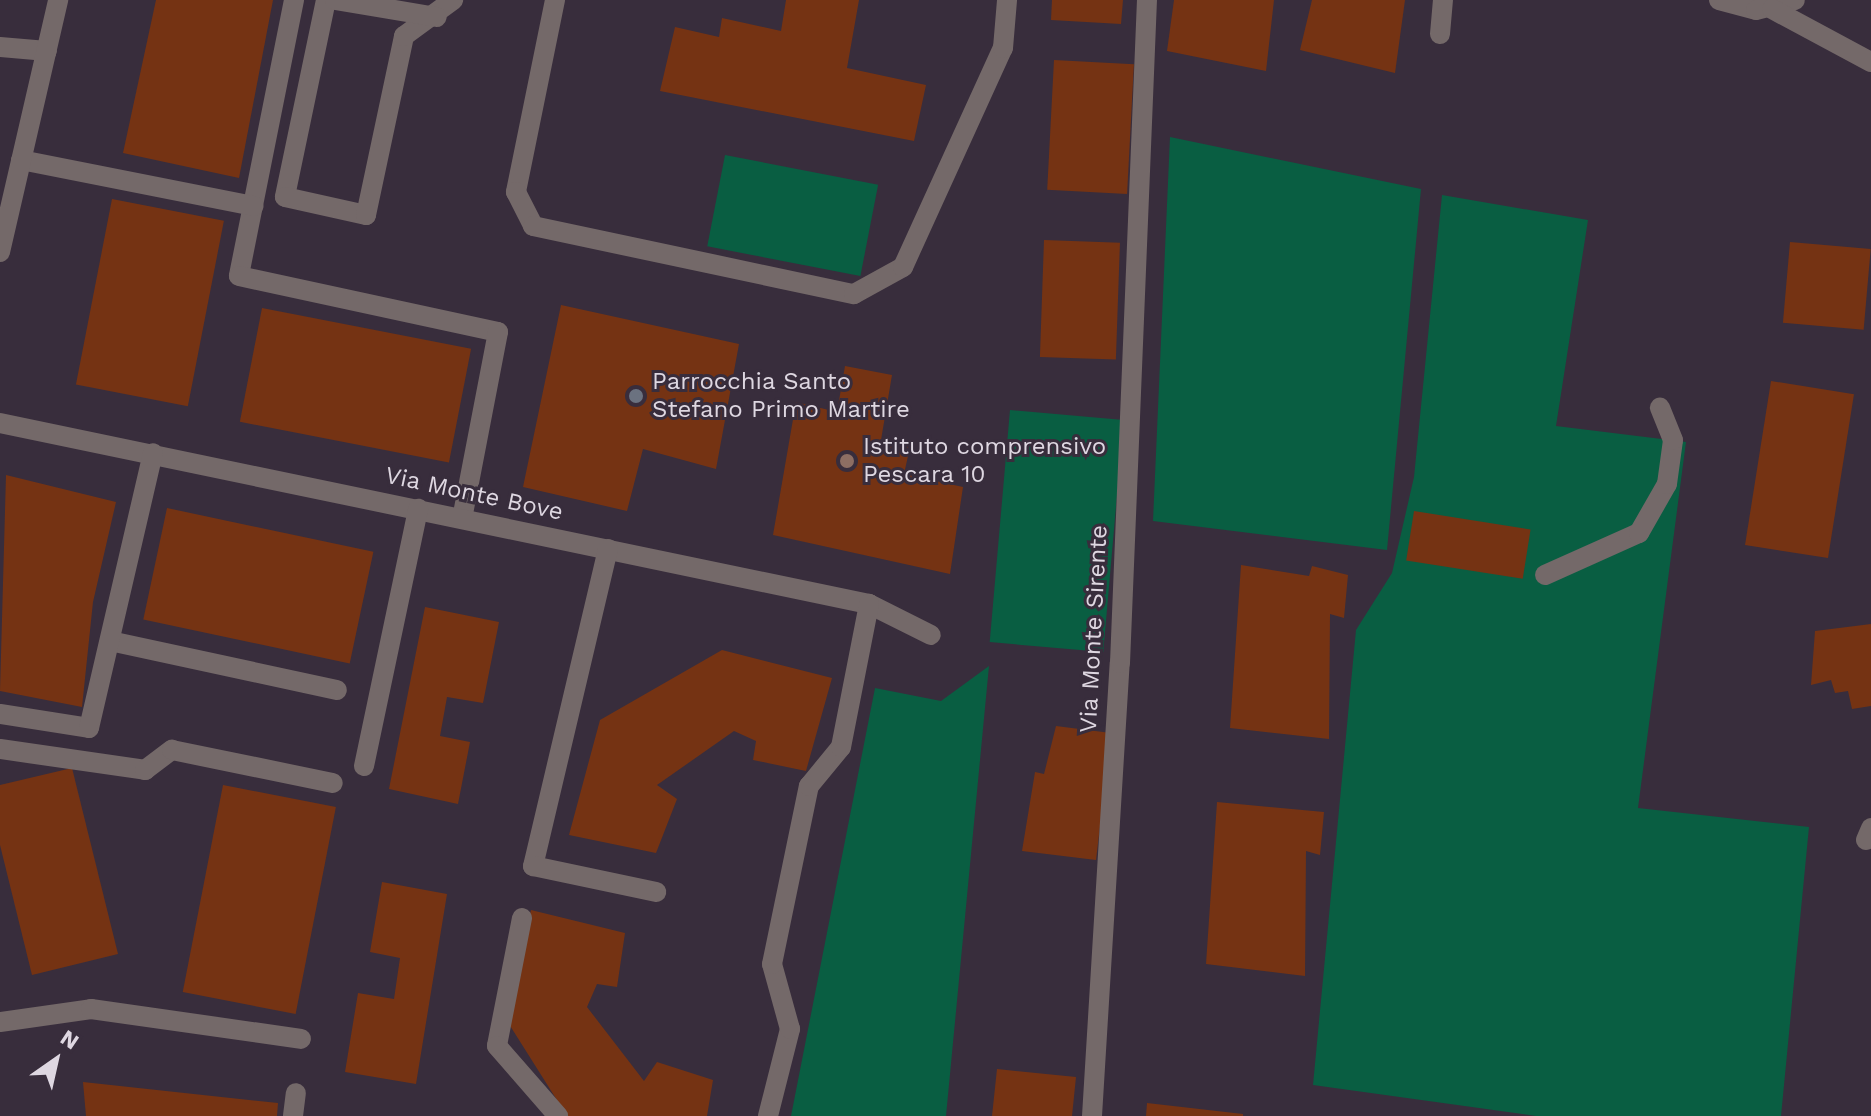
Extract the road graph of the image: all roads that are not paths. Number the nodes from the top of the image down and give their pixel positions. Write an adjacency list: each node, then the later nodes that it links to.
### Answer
1 (58, 0): 16 (street)
2 (294, 0): 19 (street)
3 (326, 0): 13 (street)
4 (335, 0): 13 (street)
5 (453, 0): 13 (street)
6 (555, 0): 7 (street)
7 (1007, 0)
8 (1147, 0): 44 (street, Via Monte Sirente)
9 (1443, 0): 14 (street)
10 (1719, 0): 12 (street)
11 (1795, 0): 12 (street)
12 (1772, 9): 17 (street)
13 (437, 17)
14 (1440, 34)
15 (0, 47): 16 (street)
16 (47, 51): 18 (street)
17 (1871, 62)
18 (21, 160): 19 (street); 20 (street)
19 (253, 206): 25 (street)
20 (0, 252)
21 (1660, 407): 27 (street)
22 (0, 423): 23 (street, Via Monte Bove)
23 (153, 453): 24 (street, Via Monte Bove); 30 (street)
24 (418, 509): 25 (street, Via Monte Bove); 34 (street)
25 (462, 519): 26 (street, Via Monte Bove)
26 (608, 549): 28 (street, Via Monte Bove); 36 (street)
27 (1545, 575)
28 (869, 604): 29 (street, Via Monte Bove); 43 (street)
29 (931, 635)
30 (110, 641): 31 (street); 32 (street)
31 (337, 690)
32 (0, 714)
33 (0, 749): 35 (street)
34 (364, 766)
35 (333, 783)
36 (656, 892)
37 (522, 918): 41 (street)
38 (0, 1022): 39 (street)
39 (301, 1039)
40 (296, 1093): 42 (street)
41 (548, 1113)
42 (293, 1116)
43 (768, 1116)
44 (1092, 1116)

